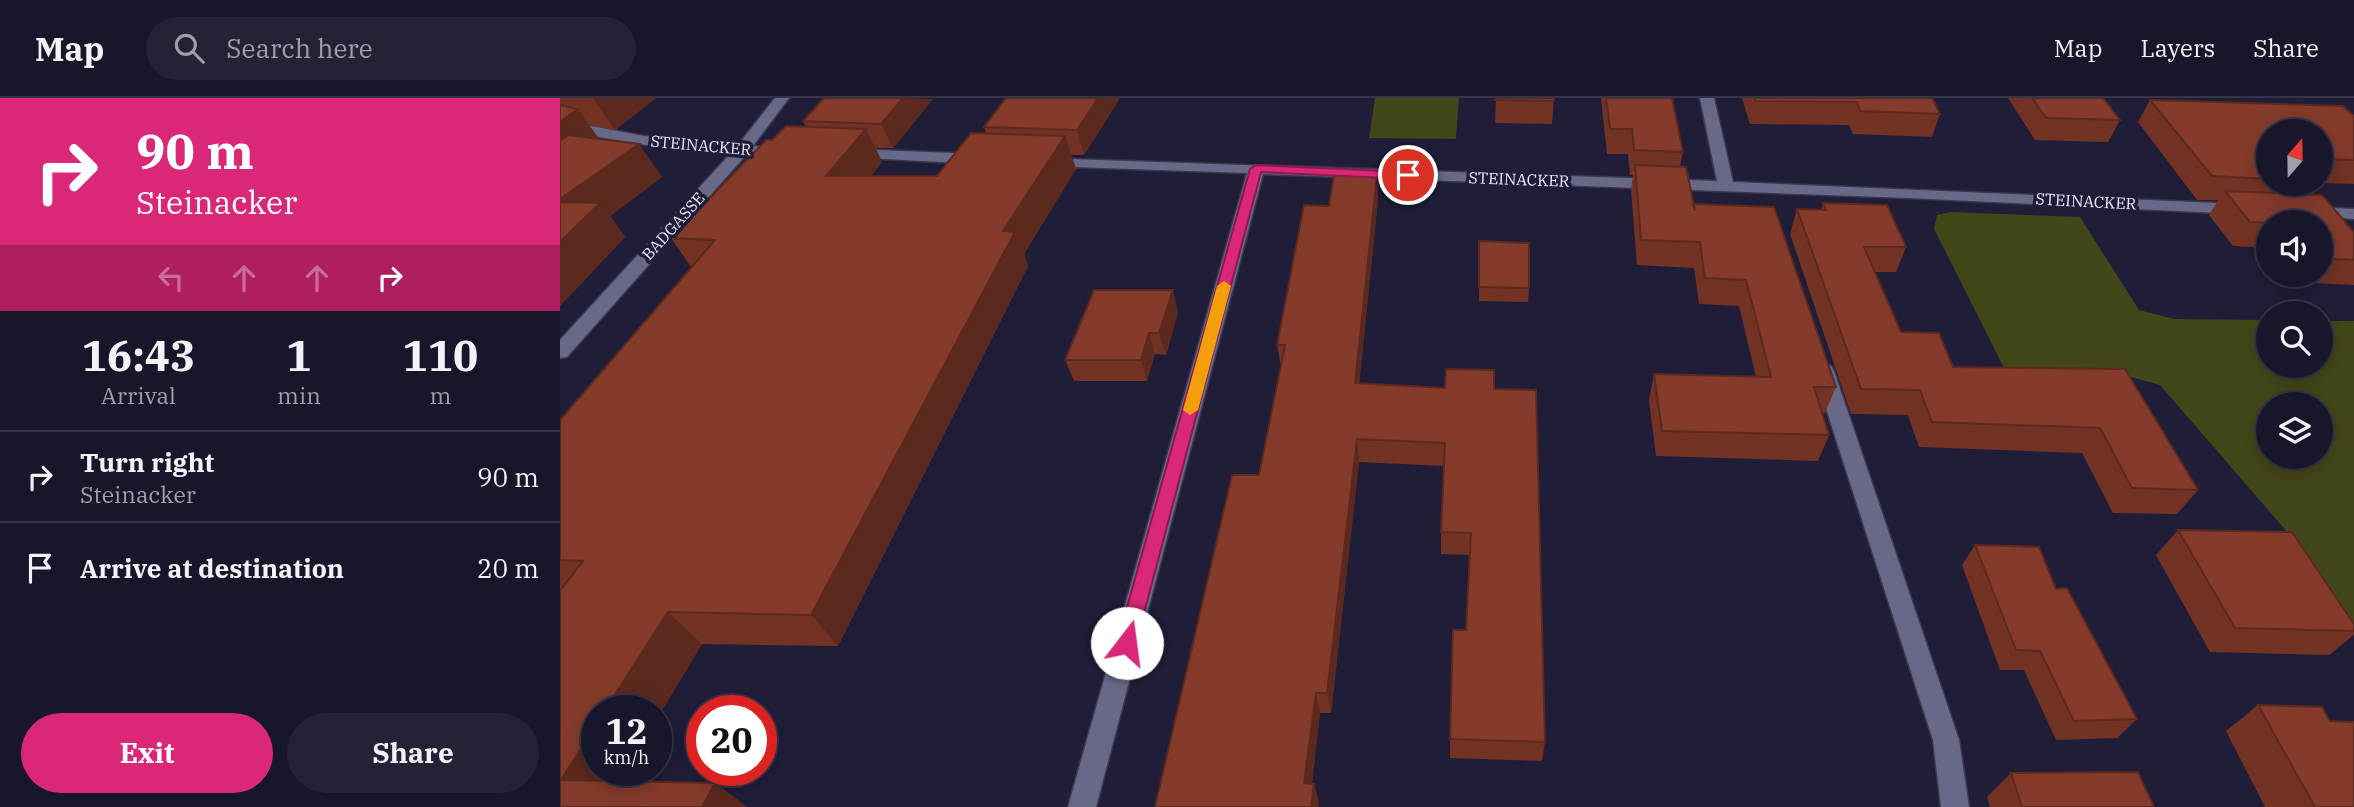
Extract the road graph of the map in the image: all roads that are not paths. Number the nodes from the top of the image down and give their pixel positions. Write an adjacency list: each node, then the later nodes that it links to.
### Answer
1 (782, 98): 4 (street, BADGASSE)
2 (1707, 98): 10 (street)
3 (560, 124): 4 (street, STEINACKER)
4 (741, 150): 5 (street, STEINACKER); 16 (street, BADGASSE)
5 (800, 152)
6 (839, 154): 7 (street)
7 (996, 159)
8 (1022, 160): 9 (street, STEINACKER)
9 (1256, 169): 10 (street, STEINACKER); 18 (street)
10 (1726, 186): 11 (street, STEINACKER)
11 (1763, 187): 12 (street, STEINACKER); 14 (street)
12 (2255, 209)
13 (2333, 213): 15 (street)
14 (1772, 214)
15 (2354, 214)
16 (560, 352)
17 (1819, 357): 19 (street)
18 (1082, 807)
19 (1955, 807)

